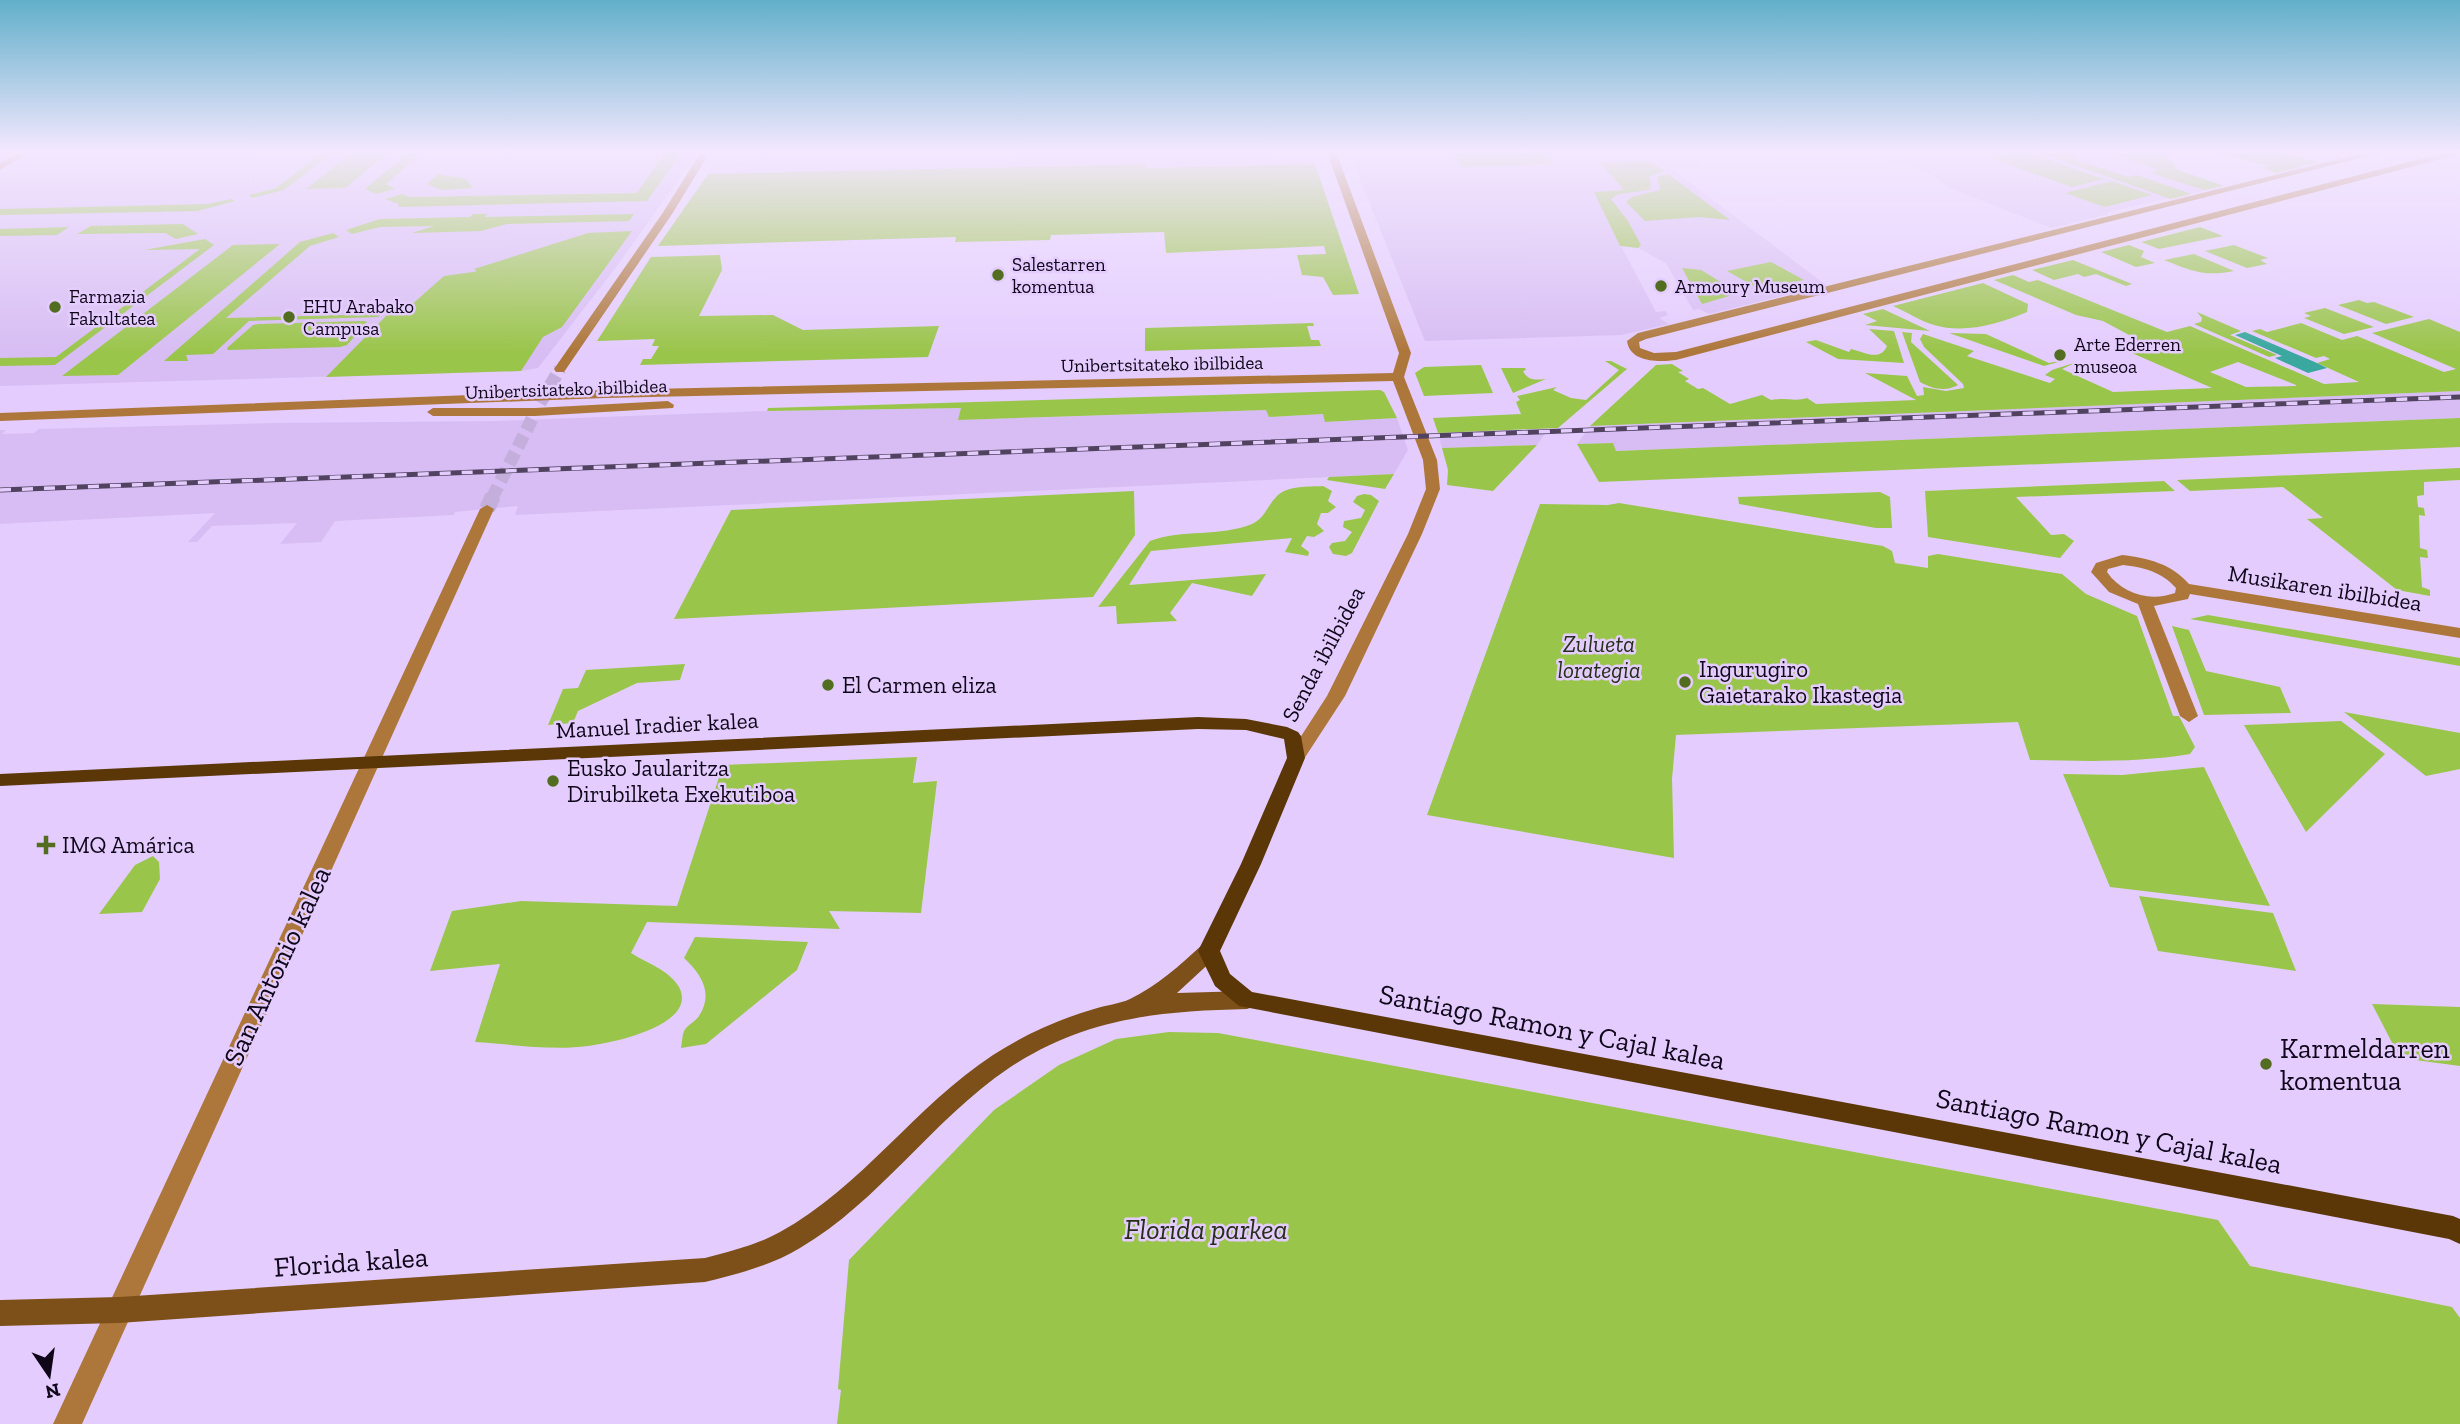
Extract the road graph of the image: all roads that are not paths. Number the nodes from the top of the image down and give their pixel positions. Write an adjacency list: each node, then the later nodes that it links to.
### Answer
1 (664, 218): 5 (street)
2 (1355, 218): 6 (street)
3 (2114, 218): 4 (street)
4 (2204, 218)
5 (560, 369)
6 (1398, 377): 7 (street, Unibertsitateko ibilbidea); 15 (street, Senda ibilbidea)
7 (926, 388): 8 (street, Unibertsitateko ibilbidea); 8 (street, Unibertsitateko ibilbidea)
8 (206, 411): 9 (street, Unibertsitateko ibilbidea)
9 (0, 417)
10 (487, 509): 16 (street, San Antonio kalea)
11 (2184, 588): 12 (street); 12 (street); 13 (street, Musikaren ibilbidea)
12 (2144, 600): 14 (street)
13 (2460, 633)
14 (2189, 716)
15 (1296, 758): 16 (main road, Manuel Iradier kalea); 18 (main road, Senda ibilbidea)
16 (369, 764): 17 (main road, Manuel Iradier kalea); 23 (street, San Antonio kalea)
17 (0, 780)
18 (1209, 951): 19 (main road); 20 (main road, Senda ibilbidea)
19 (1247, 1000): 20 (main road, Santiago Ramon y Cajal kalea); 21 (main road, Santiago Ramon y Cajal kalea)
20 (1130, 1008): 22 (main road, Santiago Ramon y Cajal kalea)
21 (2458, 1231)
22 (705, 1270): 23 (main road, Florida kalea)
23 (119, 1310): 24 (main road, Florida kalea); 25 (street, San Antonio kalea)
24 (0, 1313)
25 (66, 1424)

